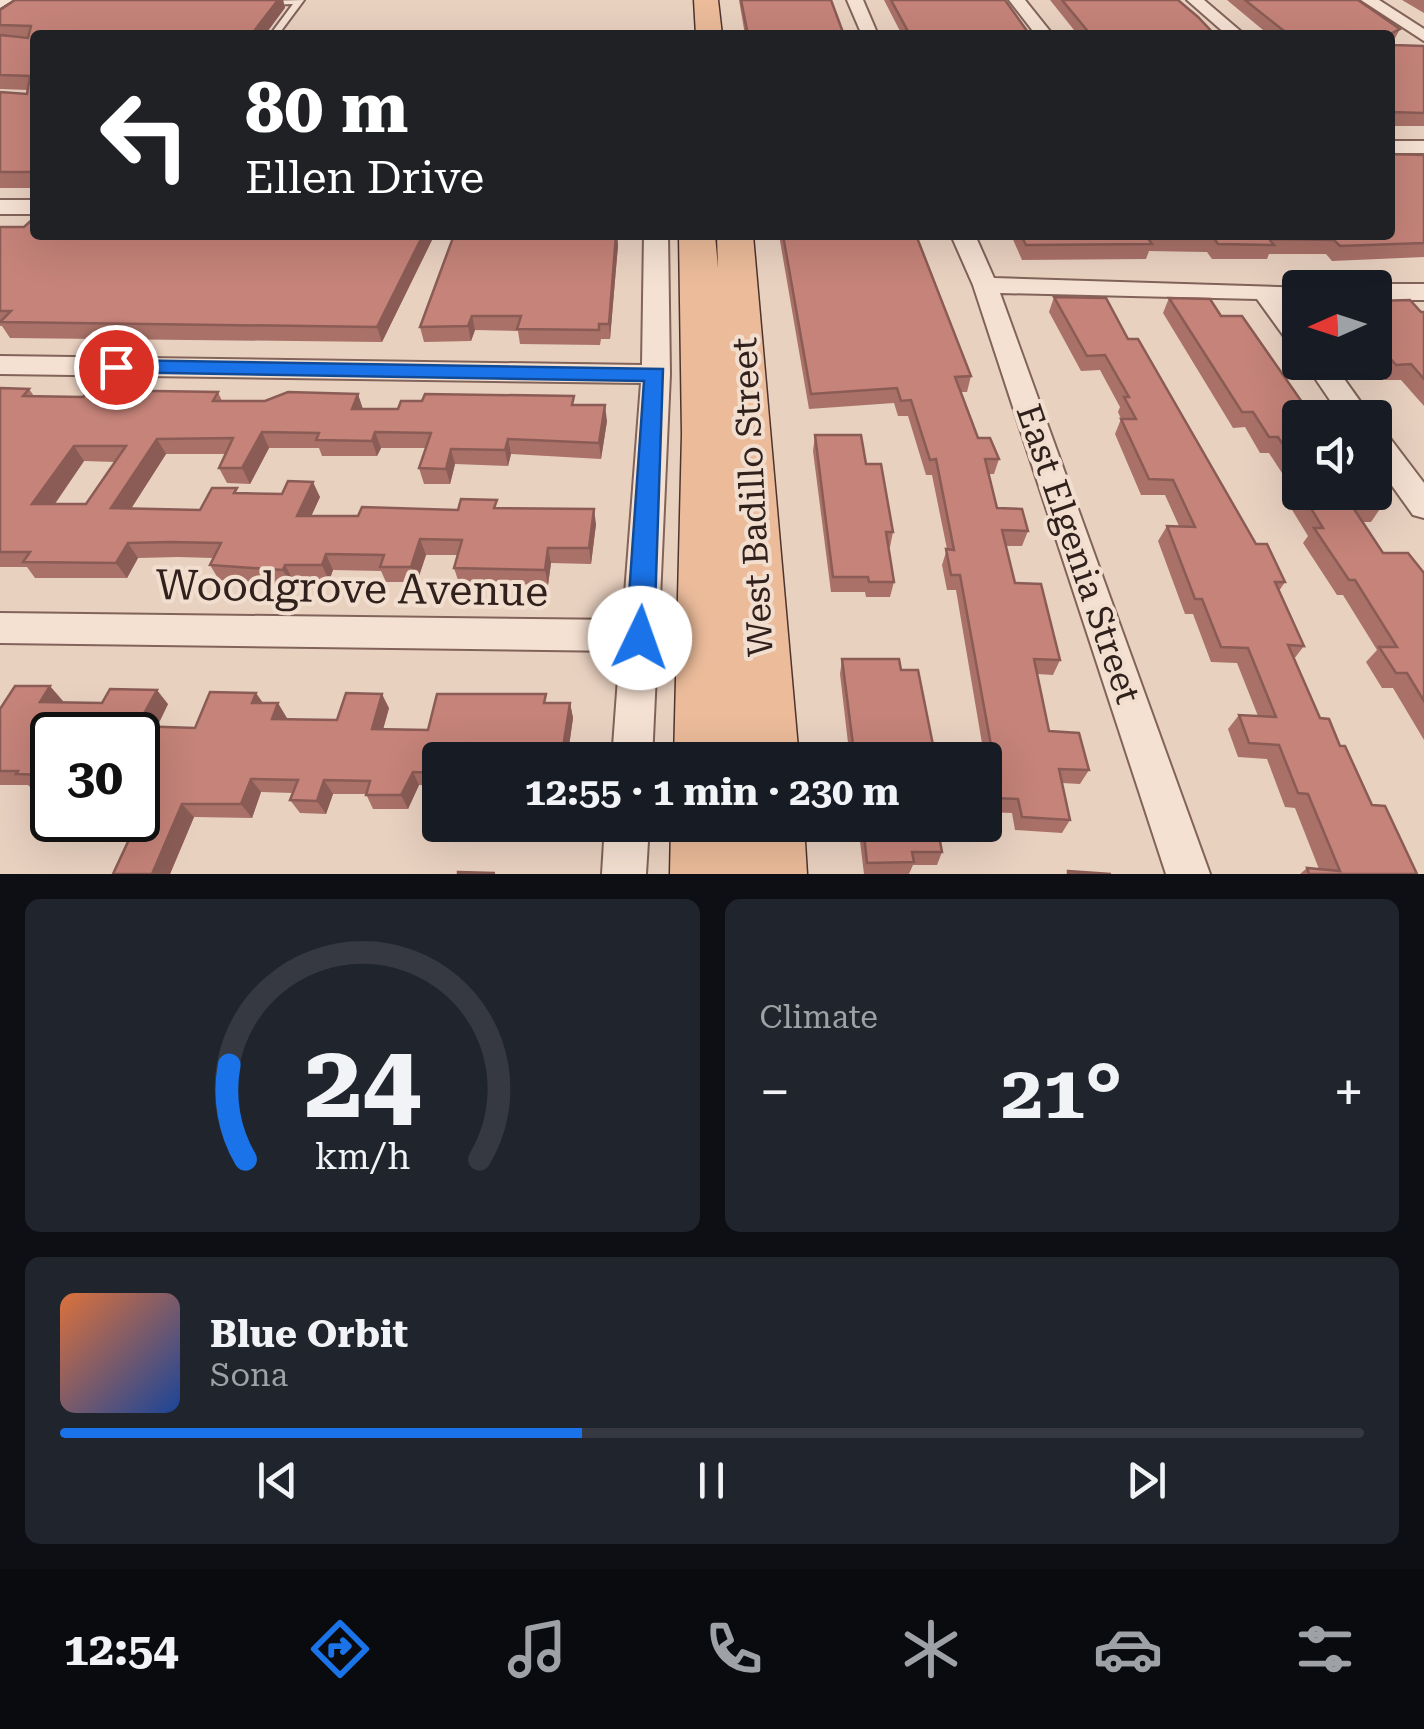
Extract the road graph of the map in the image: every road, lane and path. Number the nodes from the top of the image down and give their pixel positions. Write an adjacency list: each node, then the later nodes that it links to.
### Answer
1 (684, 0): 10 (main road)
2 (706, 0): 11 (main road)
3 (855, 0): 12 (street)
4 (1016, 0): 13 (street)
5 (1195, 0): 14 (street)
6 (1369, 0): 15 (street)
7 (299, 1): 8 (lane); 9 (lane)
8 (262, 3)
9 (278, 30)
10 (685, 30)
11 (709, 30)
12 (868, 30)
13 (1042, 30)
14 (1231, 30)
15 (1424, 36)
16 (1395, 147): 17 (street)
17 (1424, 147)
18 (0, 207): 19 (street)
19 (30, 207)
20 (656, 240): 29 (street)
21 (696, 240): 33 (main road, West Badillo Street)
22 (735, 240): 33 (main road, West Badillo Street)
23 (965, 240): 24 (street, East Elgenia Street)
24 (984, 285): 25 (street); 44 (street, East Elgenia Street)
25 (1265, 293): 26 (street); 27 (street)
26 (1282, 293)
27 (1282, 316)
28 (0, 365): 29 (street)
29 (656, 374): 34 (street)
30 (1392, 463): 31 (street)
31 (1424, 506)
32 (0, 628): 34 (street, Woodgrove Avenue)
33 (734, 637): 34 (street, Woodgrove Avenue); 36 (main road, West Badillo Street); 37 (main road, West Badillo Street)
34 (640, 638): 35 (street)
35 (633, 742)
36 (710, 742)
37 (762, 742)
38 (626, 842): 41 (street)
39 (706, 842): 42 (main road)
40 (771, 842): 43 (main road)
41 (624, 874)
42 (705, 874)
43 (772, 874)
44 (1188, 874)

